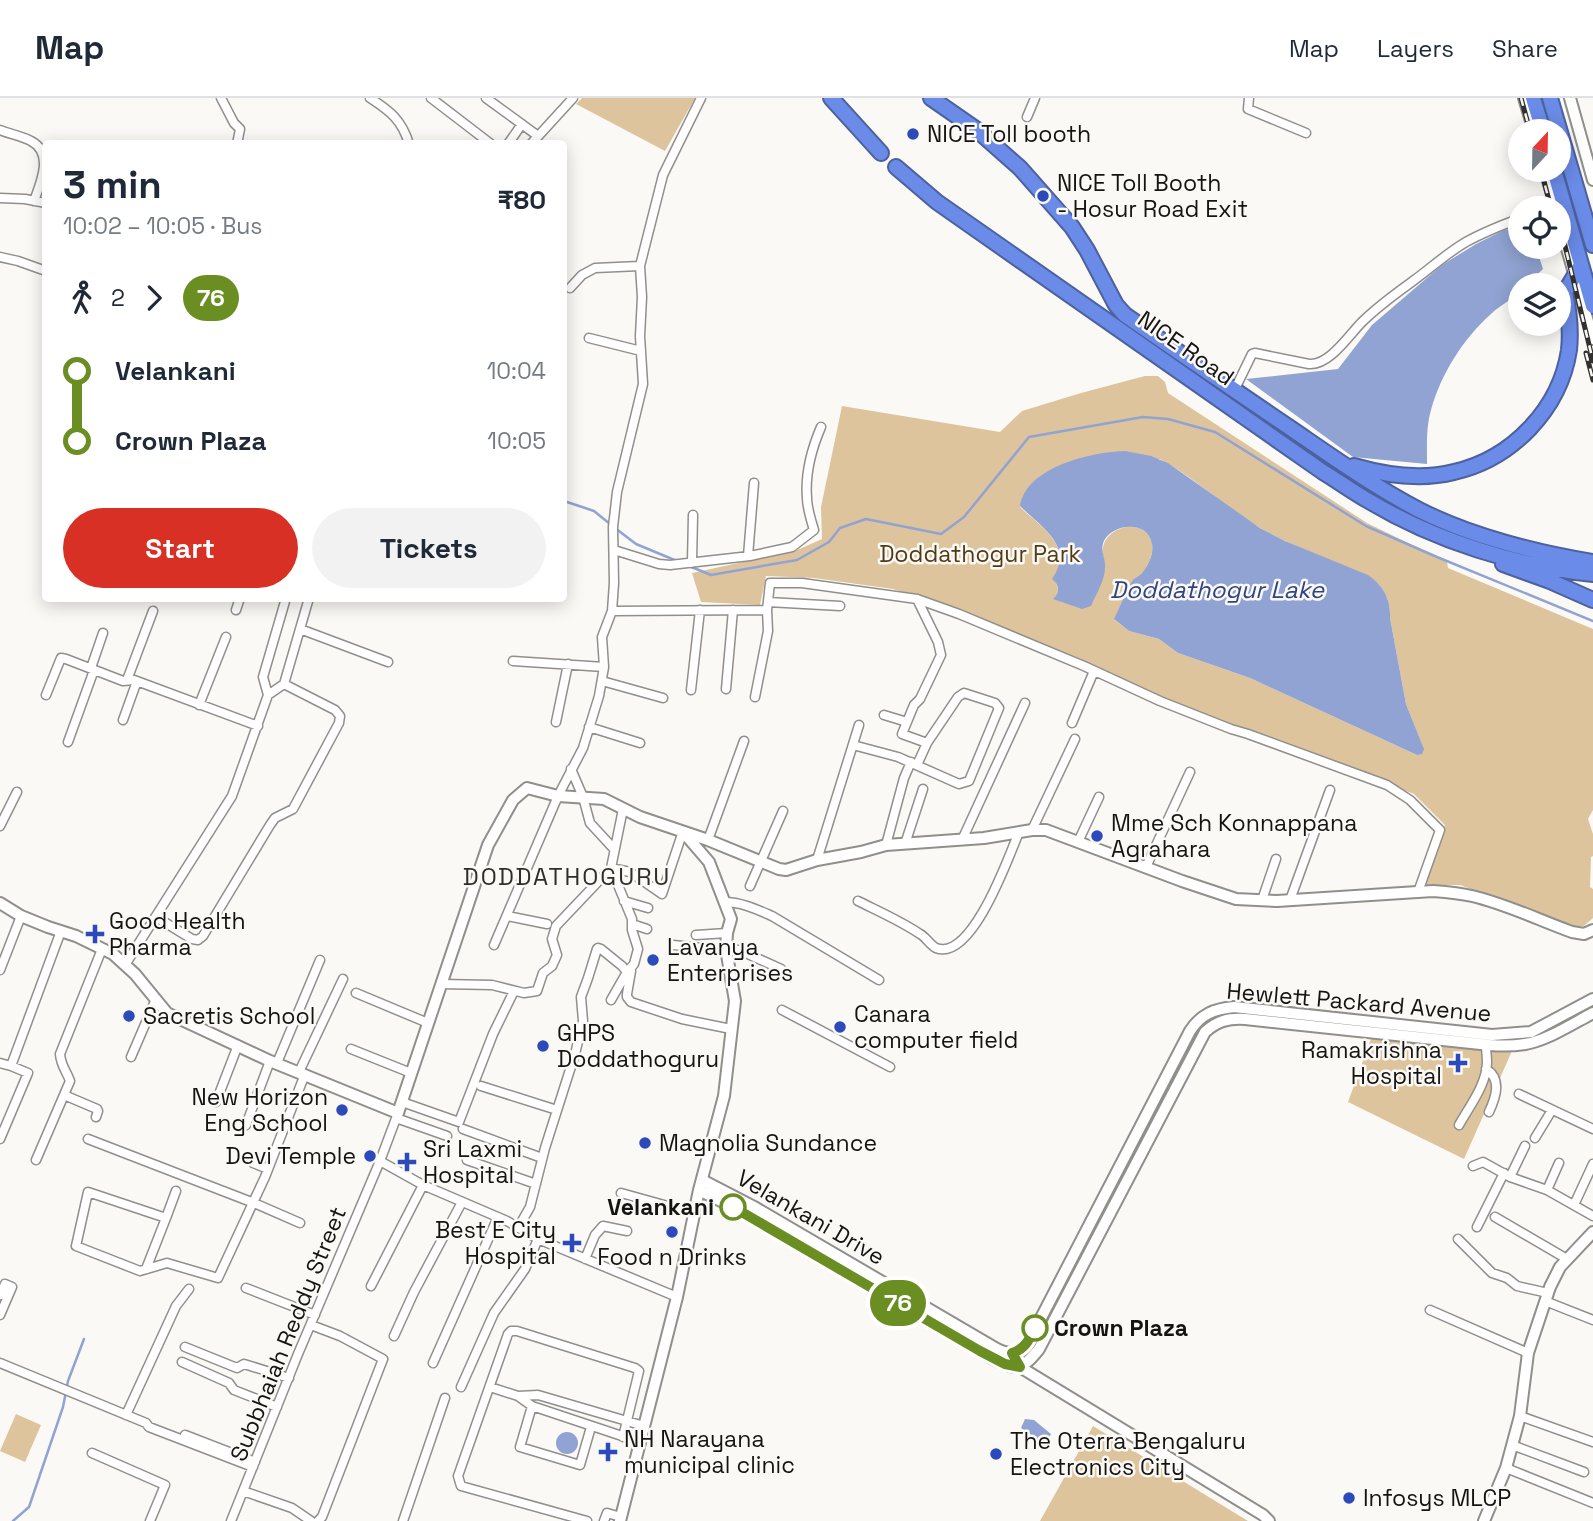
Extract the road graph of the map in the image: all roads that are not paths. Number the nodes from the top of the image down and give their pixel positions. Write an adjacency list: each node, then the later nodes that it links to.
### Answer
1 (221, 98): 23 (street)
2 (370, 98): 24 (street)
3 (431, 98): 25 (street)
4 (486, 98): 20 (street)
5 (573, 98): 27 (street)
6 (701, 98): 43 (street)
7 (831, 98): 29 (highway)
8 (931, 98): 52 (highway, NICE Road)
9 (1035, 98): 16 (street)
10 (1249, 98): 22 (street)
11 (1524, 98): 17 (street)
12 (1533, 98): 18 (highway)
13 (1540, 98): 19 (highway)
14 (1553, 98): 39 (highway); 40 (highway)
15 (1570, 98): 32 (street)
16 (1027, 117)
17 (1530, 119)
18 (1539, 119)
19 (1546, 119)
20 (520, 127): 26 (street); 27 (street)
21 (0, 130): 28 (street)
22 (1306, 133)
23 (238, 140)
24 (408, 140)
25 (486, 140)
26 (511, 140)
27 (534, 140)
28 (42, 152)
29 (881, 153)
30 (896, 167): 57 (highway, NICE Road)
31 (42, 174): 36 (street)
32 (1593, 180)
33 (1557, 182): 45 (highway)
34 (1564, 182): 46 (highway)
35 (0, 198): 36 (street)
36 (34, 201): 37 (street)
37 (42, 202)
38 (1508, 223): 52 (street)
39 (1593, 227)
40 (1593, 246)
41 (1571, 252): 45 (street)
42 (0, 257): 44 (street)
43 (640, 266): 47 (street); 51 (street)
44 (42, 270)
45 (1578, 270): 48 (highway); 50 (street); 54 (highway)
46 (1593, 281)
47 (570, 288)
48 (1593, 306)
49 (589, 338): 51 (street)
50 (1593, 339)
51 (641, 351): 58 (street)
52 (1234, 391): 54 (highway, NICE Road)
53 (821, 427): 59 (street)
54 (1339, 462): 60 (highway, NICE Road)
55 (754, 483): 59 (street)
56 (693, 515): 61 (street)
57 (1464, 544): 62 (highway); 64 (highway)
58 (614, 550): 61 (street); 74 (street)
59 (748, 556): 61 (street)
60 (1593, 562)
61 (692, 563)
62 (1593, 574)
63 (917, 599): 68 (street); 83 (street); 99 (street)
64 (1593, 600)
65 (239, 602): 70 (street)
66 (285, 602): 91 (street)
67 (308, 602): 75 (street)
68 (768, 606): 69 (street); 72 (street); 92 (street)
69 (840, 607)
70 (236, 610)
71 (700, 610): 72 (street); 74 (street); 89 (street)
72 (733, 610): 88 (street)
73 (153, 611): 84 (street)
74 (612, 611): 81 (street)
75 (300, 629): 79 (street); 87 (street)
76 (103, 633): 82 (street)
77 (226, 637): 95 (street)
78 (513, 661): 80 (street)
79 (388, 662)
80 (568, 664): 81 (street); 98 (street)
81 (604, 667): 86 (street)
82 (92, 669): 84 (street); 90 (street); 106 (street)
83 (1094, 671): 100 (street); 137 (street)
84 (127, 680): 85 (street)
85 (137, 681): 95 (street); 97 (street)
86 (602, 681): 93 (street); 103 (street)
87 (284, 684): 91 (street); 147 (street)
88 (726, 689)
89 (691, 690)
90 (46, 695)
91 (268, 695): 102 (street)
92 (755, 697)
93 (663, 698)
94 (1026, 703): 126 (street)
95 (199, 705): 102 (street)
96 (884, 715): 99 (street)
97 (123, 720)
98 (555, 722)
99 (907, 722): 108 (street)
100 (1072, 723)
101 (859, 725): 109 (street)
102 (258, 726): 147 (street)
103 (589, 727): 107 (street); 111 (street)
104 (1075, 739): 122 (street)
105 (744, 741): 125 (street)
106 (68, 742)
107 (640, 743)
108 (927, 743): 110 (street); 110 (street)
109 (853, 745): 110 (street); 132 (street)
110 (914, 764): 129 (street)
111 (571, 769): 116 (street); 117 (street)
112 (1190, 772): 134 (street)
113 (923, 789): 128 (street)
114 (1330, 790): 139 (street)
115 (17, 792): 121 (street)
116 (558, 796): 117 (street); 146 (street); 166 (street)
117 (583, 797): 119 (street); 130 (street)
118 (1099, 797): 127 (street)
119 (623, 809): 123 (street); 130 (street)
120 (783, 811): 133 (street)
121 (0, 826)
122 (1032, 830): 124 (street); 127 (street)
123 (682, 831): 125 (street); 135 (street); 142 (street)
124 (1019, 832): 126 (street); 141 (street)
125 (708, 840): 133 (street)
126 (962, 840): 128 (street)
127 (1078, 842): 134 (street)
128 (905, 844): 129 (street)
129 (886, 845): 132 (street)
130 (614, 849): 135 (street)
131 (1276, 859): 138 (street)
132 (817, 860): 133 (street)
133 (760, 863): 136 (street)
134 (1146, 867): 138 (street)
135 (611, 868): 140 (street); 167 (street)
136 (750, 886)
137 (1418, 892): 139 (street); 151 (street)
138 (1262, 900): 139 (street)
139 (1290, 900)
140 (624, 901): 144 (street); 149 (street)
141 (858, 901)
142 (724, 902): 153 (street); 165 (street)
143 (0, 903): 145 (street)
144 (648, 908)
145 (22, 916): 152 (street); 161 (street)
146 (507, 916): 148 (street); 155 (street)
147 (156, 917): 160 (street)
148 (547, 924)
149 (632, 924): 150 (street); 162 (street)
150 (647, 929)
151 (1593, 930)
152 (61, 932): 157 (street); 184 (street)
153 (727, 933): 154 (street); 158 (street)
154 (696, 935)
155 (494, 945)
156 (673, 945): 158 (street)
157 (102, 948): 160 (street); 191 (street)
158 (726, 949): 163 (street); 176 (street)
159 (320, 960): 182 (street)
160 (125, 965): 169 (street)
161 (0, 970)
162 (629, 970): 171 (street); 176 (street); 195 (street)
163 (781, 970)
164 (343, 979): 187 (street)
165 (879, 980)
166 (441, 984): 167 (street); 175 (street)
167 (514, 991): 192 (street)
168 (356, 993): 175 (street)
169 (156, 999): 178 (street); 181 (street)
170 (1593, 999): 174 (street, Hewlett Packard Avenue)
171 (611, 1000)
172 (782, 1010): 185 (street)
173 (1593, 1013): 179 (street, Hewlett Packard Avenue)
174 (1196, 1022): 177 (street); 255 (street)
175 (428, 1023): 188 (street)
176 (732, 1029): 220 (street)
177 (1205, 1032): 179 (street, Hewlett Packard Avenue); 260 (street)
178 (238, 1045): 182 (street); 193 (street)
179 (1486, 1045): 186 (street)
180 (351, 1049): 188 (street)
181 (131, 1057)
182 (274, 1062): 187 (street); 199 (street)
183 (0, 1063): 184 (street)
184 (10, 1066): 205 (street)
185 (890, 1067)
186 (1486, 1069): 196 (street); 200 (street)
187 (302, 1073): 197 (street); 216 (street)
188 (411, 1073): 192 (street)
189 (481, 1086): 195 (street)
190 (1519, 1094): 194 (street)
191 (64, 1095): 198 (street); 209 (street)
192 (402, 1101): 197 (street)
193 (216, 1102)
194 (1552, 1110): 202 (street); 204 (street)
195 (557, 1111): 208 (street)
196 (1489, 1112)
197 (397, 1115): 203 (street); 211 (street, Subbhaiah Reddy Street)
198 (96, 1117)
199 (246, 1125)
200 (1459, 1125)
201 (463, 1129): 208 (street)
202 (1593, 1129)
203 (447, 1136)
204 (1535, 1138)
205 (0, 1139)
206 (88, 1139): 225 (street)
207 (1525, 1146): 217 (street)
208 (542, 1158): 218 (street)
209 (36, 1160)
210 (467, 1160): 218 (street)
211 (380, 1161): 219 (street); 250 (street, Subbhaiah Reddy Street)
212 (253, 1163): 216 (street)
213 (1559, 1163): 221 (street)
214 (1593, 1164): 226 (street)
215 (1473, 1166): 217 (street)
216 (268, 1169): 225 (street)
217 (1507, 1175): 221 (street); 233 (street)
218 (536, 1184): 234 (street)
219 (423, 1185): 224 (street); 242 (street)
220 (700, 1185): 227 (street, Velankani Drive); 255 (street, Velankani Drive); 260 (street, Velankani Drive)
221 (1546, 1190): 226 (street)
222 (176, 1191): 231 (street)
223 (621, 1193): 227 (street)
224 (462, 1202): 229 (street); 253 (street)
225 (254, 1203): 232 (street); 241 (street)
226 (1574, 1205): 228 (street)
227 (693, 1213): 246 (street, Velankani Drive)
228 (1593, 1216)
229 (498, 1217): 234 (street); 259 (street)
230 (1495, 1217): 240 (street)
231 (166, 1218): 241 (street); 241 (street)
232 (300, 1223)
233 (1477, 1227)
234 (519, 1228): 237 (street)
235 (627, 1231): 239 (street)
236 (1593, 1232): 240 (street)
237 (538, 1239): 239 (street); 262 (street)
238 (1458, 1239): 247 (street)
239 (585, 1259): 246 (street)
240 (1567, 1259): 247 (street)
241 (146, 1269)
242 (371, 1286)
243 (246, 1288): 250 (street)
244 (189, 1289): 269 (street)
245 (0, 1295): 249 (street)
246 (677, 1297): 274 (street, Velankani Drive)
247 (1547, 1297): 251 (street); 256 (street)
248 (1430, 1310): 256 (street)
249 (0, 1315)
250 (315, 1315): 252 (street, Subbhaiah Reddy Street)
251 (1593, 1320)
252 (310, 1325): 261 (street, Subbhaiah Reddy Street); 289 (street)
253 (394, 1336)
254 (186, 1348): 261 (street)
255 (1016, 1352): 260 (street)
256 (1528, 1353): 270 (street)
257 (181, 1362): 268 (street)
258 (0, 1363): 269 (street)
259 (433, 1363)
260 (1024, 1365): 293 (street, Velankani Drive)
261 (289, 1378): 268 (street, Subbhaiah Reddy Street)
262 (461, 1387)
263 (490, 1387): 264 (street); 272 (street); 291 (street)
264 (517, 1396): 266 (street); 267 (street)
265 (445, 1398): 290 (street)
266 (532, 1406): 271 (street); 273 (street)
267 (578, 1406): 271 (street); 272 (street)
268 (277, 1407): 280 (street, Subbhaiah Reddy Street)
269 (126, 1415): 280 (street)
270 (1520, 1416): 277 (street); 278 (street)
271 (574, 1420): 273 (street)
272 (627, 1421): 274 (street); 275 (street)
273 (591, 1426): 275 (street)
274 (644, 1426): 276 (street, Velankani Drive)
275 (623, 1437): 276 (street)
276 (640, 1442): 285 (street, Velankani Drive)
277 (1593, 1443)
278 (1512, 1445): 281 (street); 282 (street)
279 (92, 1453): 286 (street)
280 (254, 1464): 283 (street, Subbhaiah Reddy Street)
281 (1506, 1468): 284 (street); 294 (street)
282 (1584, 1472)
283 (243, 1491): 287 (street, Subbhaiah Reddy Street); 288 (street)
284 (1592, 1500)
285 (621, 1519): 292 (street)
286 (150, 1521)
287 (231, 1521)
288 (311, 1521)
289 (318, 1521)
290 (403, 1521)
291 (587, 1521)
292 (604, 1521)
293 (1269, 1521)
294 (1484, 1521)

